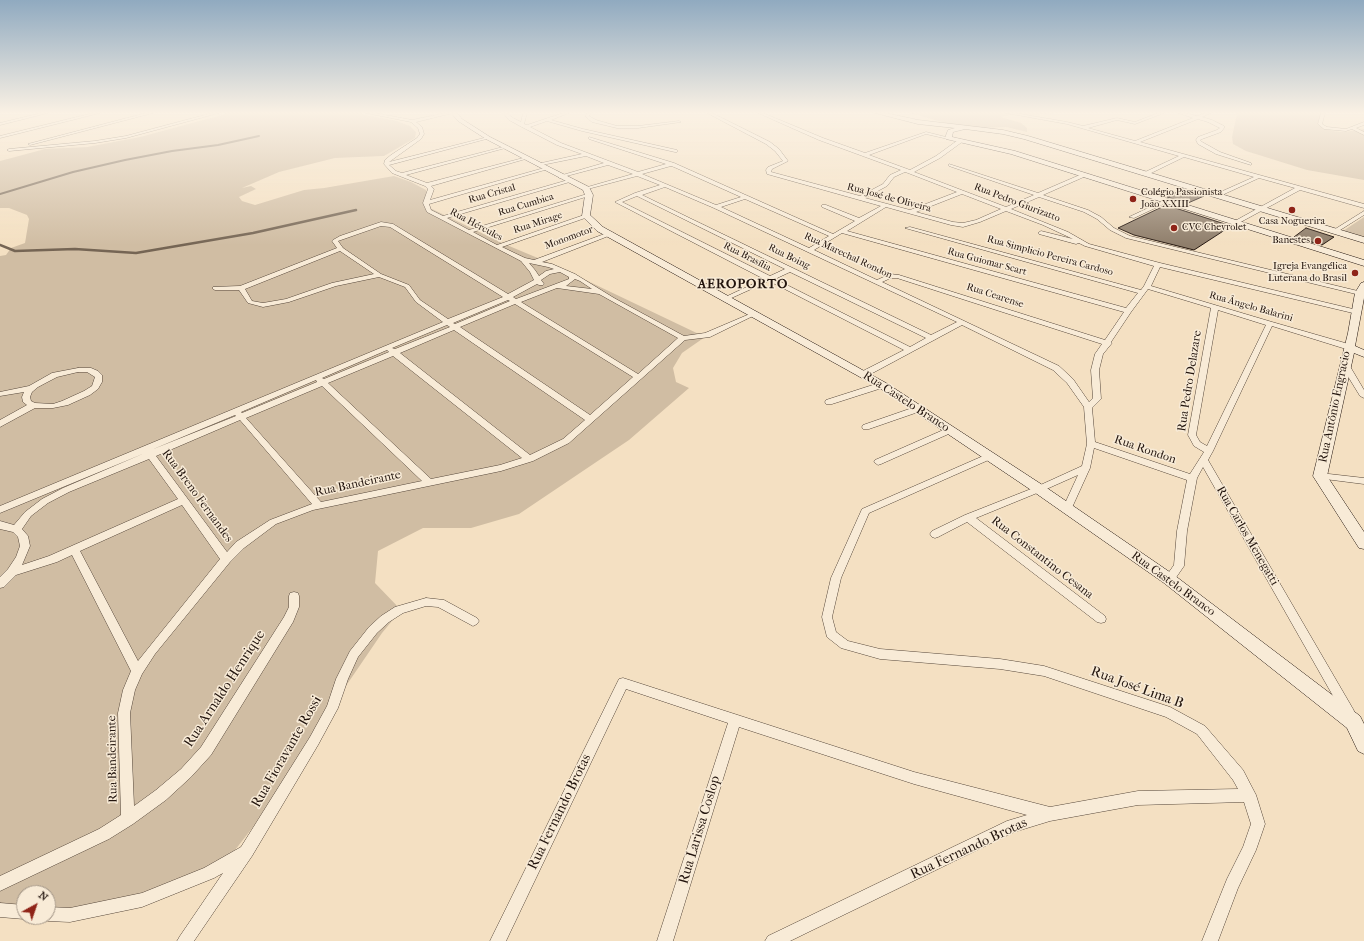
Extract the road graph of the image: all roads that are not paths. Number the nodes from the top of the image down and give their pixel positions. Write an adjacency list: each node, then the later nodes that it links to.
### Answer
1 (392, 157): 17 (street)
2 (414, 157): 17 (street)
3 (469, 157): 24 (street)
4 (576, 157): 21 (street)
5 (593, 157): 16 (street, Rua Marechal Rondon)
6 (650, 157): 18 (street)
7 (783, 157): 39 (street, Rua José de Oliveira)
8 (870, 157): 22 (street, Rua Pedro Giurizatto)
9 (938, 157): 22 (street)
10 (1029, 157): 26 (street)
11 (1090, 157): 23 (street)
12 (1181, 157): 23 (street)
13 (1186, 157): 28 (street)
14 (1227, 157): 19 (street)
15 (527, 158): 21 (street); 30 (street)
16 (608, 163): 25 (street, Rua Marechal Rondon); 27 (street)
17 (386, 164): 24 (street)
18 (672, 164): 25 (street, Rua Cumbica); 38 (street)
19 (1249, 164)
20 (951, 165): 37 (street)
21 (543, 167): 27 (street); 41 (street)
22 (908, 171): 34 (street, Rua Pedro Giurizatto); 39 (street)
23 (1145, 174): 36 (street)
24 (401, 175): 30 (street)
25 (640, 175): 31 (street, Rua Marechal Rondon); 33 (street, Rua Cumbica)
26 (1084, 175): 37 (street); 40 (street)
27 (562, 177): 29 (street)
28 (1258, 177): 32 (street); 36 (street)
29 (570, 181): 33 (street); 53 (street, Rua Cristal)
30 (427, 185): 41 (street)
31 (666, 185): 35 (street); 45 (street, Rua Marechal Rondon)
32 (1299, 188): 44 (street); 46 (street)
33 (588, 192): 50 (street); 59 (street, Rua Cumbica)
34 (961, 192): 47 (street, Rua Pedro Giurizatto); 48 (street)
35 (637, 194): 73 (street, Rua Boing); 77 (street, Rua Brasília)
36 (1218, 195): 46 (street)
37 (1037, 196): 47 (street); 83 (street)
38 (746, 197): 45 (street); 62 (street)
39 (859, 199): 43 (street, Rua José de Oliveira)
40 (1167, 201): 52 (street); 55 (street)
41 (426, 203): 53 (street, Rua Hércules)
42 (824, 206): 54 (street)
43 (884, 206): 48 (street, Rua José de Oliveira); 54 (street)
44 (1364, 206)
45 (716, 207): 68 (street, Rua Marechal Rondon)
46 (1260, 208): 55 (street); 58 (street)
47 (1006, 209): 51 (street, Rua José de Oliveira); 65 (street, Rua Pedro Giurizatto)
48 (911, 212): 51 (street, Rua José de Oliveira)
49 (1364, 213): 58 (street)
50 (586, 216): 61 (street, Rua Castelo Branco); 66 (street, Rua Mirage)
51 (928, 217): 63 (street, Rua Simplicio Pereira Cardoso)
52 (1132, 217)
53 (442, 218): 59 (street, Rua Hércules)
54 (858, 220): 57 (street)
55 (1235, 223): 71 (street)
56 (908, 228): 63 (street, Rua Simplicio Pereira Cardoso)
57 (841, 231): 62 (street); 89 (street, Rua Guiomar Scart)
58 (1335, 231): 64 (street)
59 (468, 232): 66 (street, Rua Hércules)
60 (1041, 233): 65 (street, Rua Pedro Giurizatto)
61 (609, 234): 69 (street, Monomotor); 86 (street, Rua Castelo Branco)
62 (833, 236): 68 (street)
63 (953, 240): 84 (street, Rua Simplicio Pereira Cardoso)
64 (1364, 240)
65 (1087, 244): 72 (street, Rua Pedro Giurizatto)
66 (496, 247): 70 (street, Rua Hércules)
67 (341, 249): 76 (street); 82 (street); 87 (street)
68 (810, 250): 79 (street, Rua Marechal Rondon)
69 (536, 261): 70 (street, Rua Hércules); 74 (street, Rua Hércules)
70 (525, 262): 78 (street)
71 (1364, 264)
72 (1158, 265): 84 (street); 90 (street, Rua Pedro Giurizatto)
73 (791, 269): 77 (street); 96 (street, Rua Boing)
74 (562, 270): 75 (street, Rua Hércules); 78 (street)
75 (573, 275): 80 (street); 85 (street, Rua Hércules)
76 (379, 276): 82 (street); 94 (street)
77 (768, 279): 86 (street); 100 (street, Rua Brasília)
78 (537, 280): 80 (street, Rua Hércules); 87 (street)
79 (877, 282): 92 (street, Rua Marechal Rondon); 97 (street, Rua Cearense)
80 (554, 287): 85 (street, Rua Hércules); 87 (street)
81 (215, 288): 82 (street)
82 (241, 288)
83 (1362, 288): 90 (street, Rua Antônio Engracio)
84 (1144, 289): 88 (street, Rua Ângelo Balarini); 89 (street)
85 (602, 292): 95 (street, Rua Hércules)
86 (725, 299): 91 (street, Rua Castelo Branco)
87 (512, 300): 94 (street); 104 (street)
88 (1215, 307): 93 (street, Rua Ângelo Balarini); 121 (street, Rua Pedro Delazare)
89 (1128, 311): 97 (street)
90 (1357, 312): 98 (street, Rua Antônio Engracio)
91 (754, 314): 95 (street); 103 (street, Rua Castelo Branco)
92 (962, 322): 96 (street); 112 (street, Rua Marechal Rondon)
93 (1270, 323): 98 (street, Rua Ângelo Balarini); 121 (street)
94 (452, 325): 99 (street); 115 (street)
95 (683, 338): 104 (street, Rua Bandeirante)
96 (931, 338): 100 (street)
97 (1108, 343): 112 (street)
98 (1349, 347): 101 (street); 102 (street, Rua Antônio Engracio)
99 (391, 350): 105 (street); 123 (street)
100 (910, 350): 103 (street)
101 (1364, 354)
102 (1345, 365): 109 (street); 126 (street, Rua Antônio Engracio)
103 (864, 374): 106 (street, Rua Castelo Branco)
104 (638, 377): 115 (street, Rua Bandeirante)
105 (320, 380): 114 (street); 129 (street)
106 (882, 385): 110 (street); 113 (street, Rua Castelo Branco)
107 (32, 388): 108 (street); 111 (street); 111 (street)
108 (0, 394)
109 (1364, 396)
110 (829, 402)
111 (33, 405): 116 (street)
112 (1088, 407): 119 (street)
113 (918, 409): 117 (street); 118 (street, Rua Castelo Branco)
114 (239, 414): 120 (street); 132 (street)
115 (591, 420): 123 (street, Rua Bandeirante)
116 (0, 424)
117 (866, 427)
118 (950, 430): 122 (street, Rua Castelo Branco); 124 (street)
119 (1091, 444): 125 (street); 127 (street, Rua Rondon)
120 (148, 452): 131 (street, Rua Breno Fernandes); 133 (street); 137 (street)
121 (1206, 455): 127 (street); 150 (street, Rua Carlos Menegatti)
122 (990, 456): 130 (street, Rua Castelo Branco); 152 (street, Rua José Lima B)
123 (530, 459): 129 (street, Rua Bandeirante)
124 (878, 462)
125 (1086, 468): 130 (street); 134 (street)
126 (1320, 476): 128 (street); 139 (street, Rua Antônio Engracio)
127 (1192, 478): 143 (street)
128 (1363, 482)
129 (429, 483): 132 (street, Rua Bandeirante)
130 (1039, 489): 134 (street, Rua Castelo Branco); 135 (street)
131 (182, 501): 140 (street); 141 (street, Rua Breno Fernandes)
132 (319, 506): 141 (street, Rua Bandeirante)
133 (0, 510)
134 (1067, 510): 143 (street, Rua Castelo Branco)
135 (968, 516): 138 (street); 146 (street, Rua Constantino Cesana)
136 (0, 525): 137 (street)
137 (16, 529): 142 (street)
138 (935, 534)
139 (1364, 544)
140 (75, 550): 142 (street); 148 (street)
141 (226, 559): 148 (street, Rua Bandeirante)
142 (12, 572): 144 (street)
143 (1169, 579): 150 (street, Rua Castelo Branco)
144 (0, 584)
145 (294, 596): 154 (street, Rua Arnaldo Henrique)
146 (1101, 619)
147 (473, 621): 155 (street, Rua Fioravante Rossi)
148 (137, 671): 154 (street, Rua Bandeirante)
149 (734, 720): 153 (street); 161 (street, Rua Fernando Brotas); 162 (street, Rua Larissa Coslop)
150 (1359, 723): 151 (street, Rua Carlos Menegatti)
151 (1364, 745)
152 (1249, 795): 153 (street, Rua Fernando Brotas); 164 (street, Rua José Lima B)
153 (1050, 814): 163 (street, Rua Fernando Brotas)
154 (128, 819): 156 (street, Rua Arnaldo Henrique)
155 (247, 851): 159 (street); 160 (street, Rua Fioravante Rossi)
156 (0, 884)
157 (0, 910): 158 (street)
158 (16, 911)
159 (56, 914)
160 (185, 941)
161 (498, 941)
162 (665, 941)
163 (773, 941)
164 (1210, 941)

